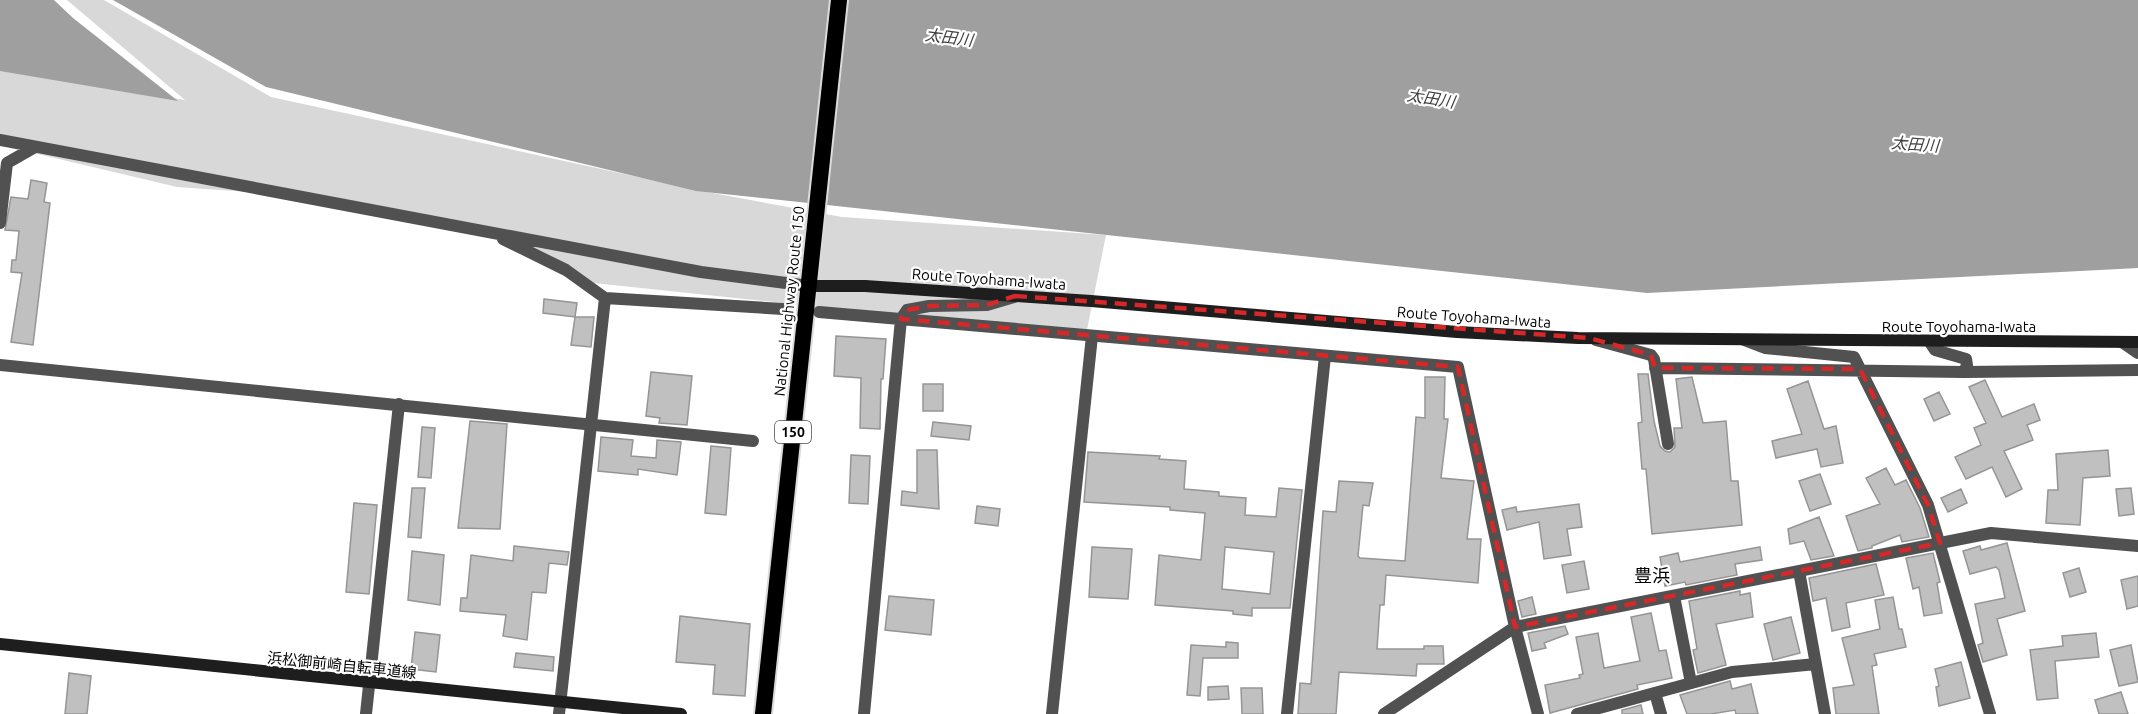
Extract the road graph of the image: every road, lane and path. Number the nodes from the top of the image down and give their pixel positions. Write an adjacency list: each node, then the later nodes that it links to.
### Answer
1 (839, 0): 6 (highway, National Highway Route 150 / 150)
2 (0, 140): 3 (street)
3 (35, 147): 4 (street); 5 (street)
4 (0, 223)
5 (488, 232): 6 (street); 8 (street)
6 (810, 281): 7 (main road, Route Toyohama-Iwata); 43 (highway, National Highway Route 150 / 150)
7 (1015, 296): 11 (street); 13 (main road, Route Toyohama-Iwata)
8 (605, 298): 9 (street); 26 (street)
9 (783, 309)
10 (819, 312): 11 (street)
11 (902, 319): 12 (street); 44 (street)
12 (1092, 336): 19 (street); 45 (street)
13 (1589, 338): 14 (main road, Route Toyohama-Iwata); 21 (street)
14 (1743, 339): 15 (main road, Route Toyohama-Iwata); 22 (street)
15 (1929, 341): 16 (main road, Route Toyohama-Iwata); 24 (street)
16 (2122, 342): 17 (main road, Route Toyohama-Iwata); 18 (street)
17 (2138, 342)
18 (2138, 353)
19 (1325, 356): 33 (street); 46 (street)
20 (0, 365): 25 (street)
21 (1655, 368): 22 (street); 28 (street)
22 (1860, 369): 24 (street); 29 (street)
23 (2138, 370): 24 (street)
24 (1964, 372)
25 (399, 404): 26 (street); 36 (street)
26 (591, 424): 27 (street); 39 (street)
27 (753, 441)
28 (1668, 444)
29 (1940, 543): 30 (street); 31 (street); 51 (street)
30 (2138, 546)
31 (1799, 571): 32 (street); 35 (street)
32 (1674, 596): 33 (street); 37 (street)
33 (1515, 627): 40 (street); 47 (street)
34 (0, 644): 36 (main road, 浜松御前崎自転車道線)
35 (1816, 664): 37 (street); 50 (street)
36 (369, 683): 39 (main road, 浜松御前崎自転車道線); 41 (street)
37 (1691, 683): 38 (street)
38 (1655, 693): 48 (street); 49 (street)
39 (560, 708): 42 (main road, 浜松御前崎自転車道線)
40 (1392, 712)
41 (366, 714)
42 (681, 714)
43 (763, 714)
44 (864, 714)
45 (1052, 714)
46 (1287, 714)
47 (1538, 714)
48 (1577, 714)
49 (1661, 714)
50 (1825, 714)
51 (1990, 714)

